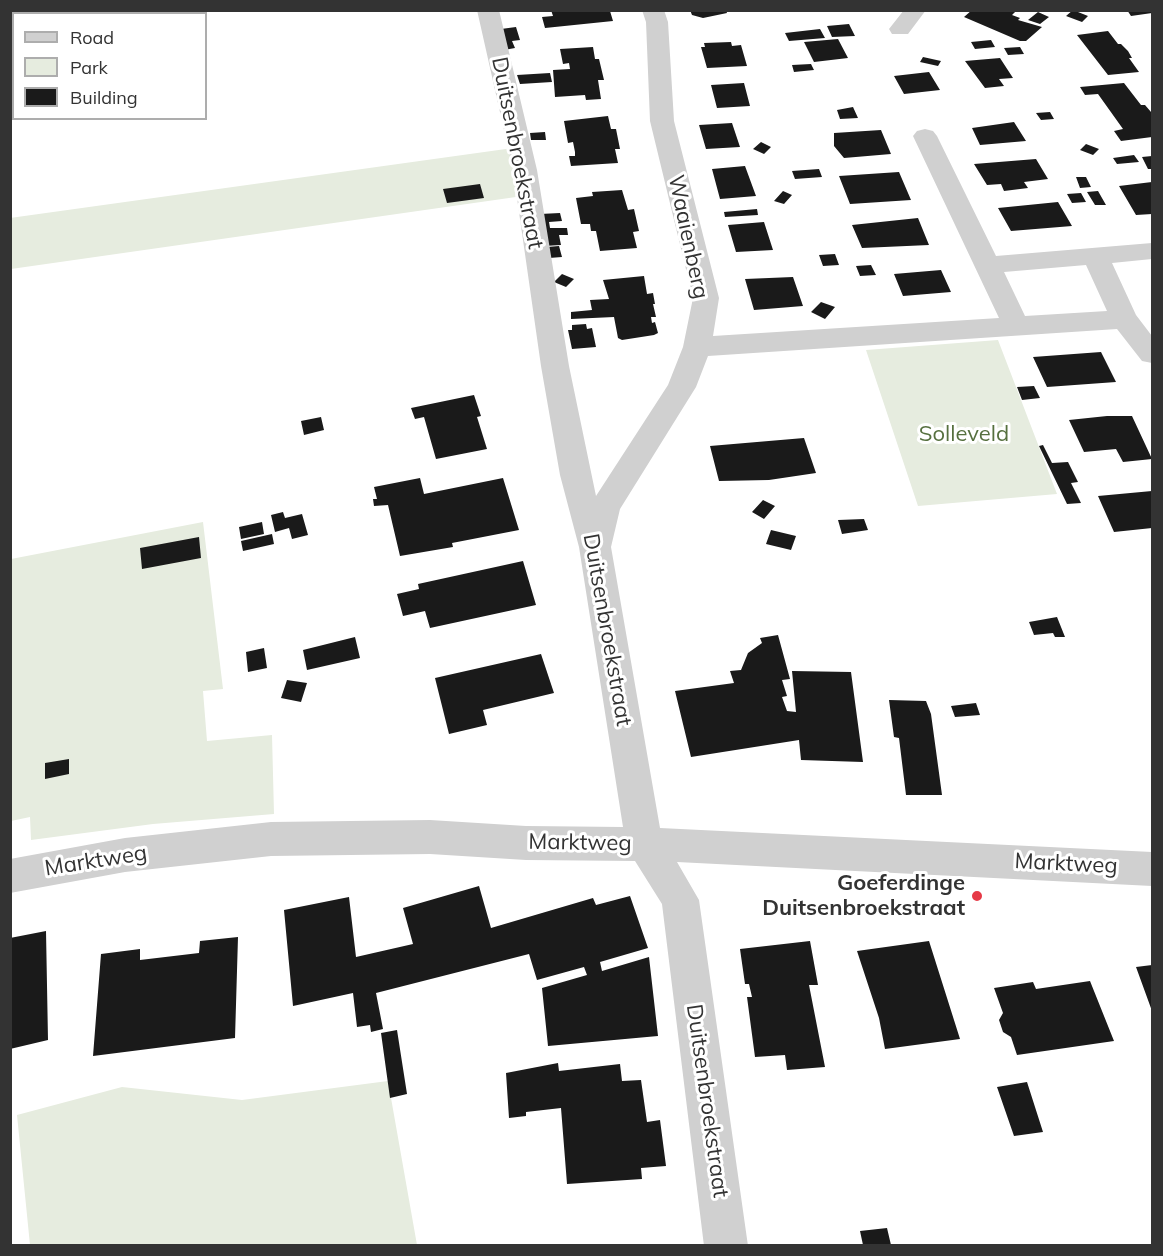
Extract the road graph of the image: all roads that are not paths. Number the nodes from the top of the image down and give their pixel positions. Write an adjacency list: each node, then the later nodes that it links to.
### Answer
1 (488, 10): 13 (street, Duitsenbroekstraat)
2 (653, 10): 11 (street, Waaienberg)
3 (916, 10): 4 (street)
4 (900, 29)
5 (925, 136): 8 (street)
6 (1152, 251): 7 (street)
7 (1096, 257): 8 (street); 9 (street)
8 (989, 265): 10 (street)
9 (1124, 319): 10 (street); 12 (street)
10 (1016, 326): 11 (street)
11 (697, 347): 13 (street, Waaienberg)
12 (1152, 354)
13 (595, 547): 14 (street, Duitsenbroekstraat)
14 (645, 844): 15 (street, Marktweg); 16 (street, Marktweg); 17 (street, Duitsenbroekstraat)
15 (1152, 869)
16 (10, 876)
17 (726, 1245)

